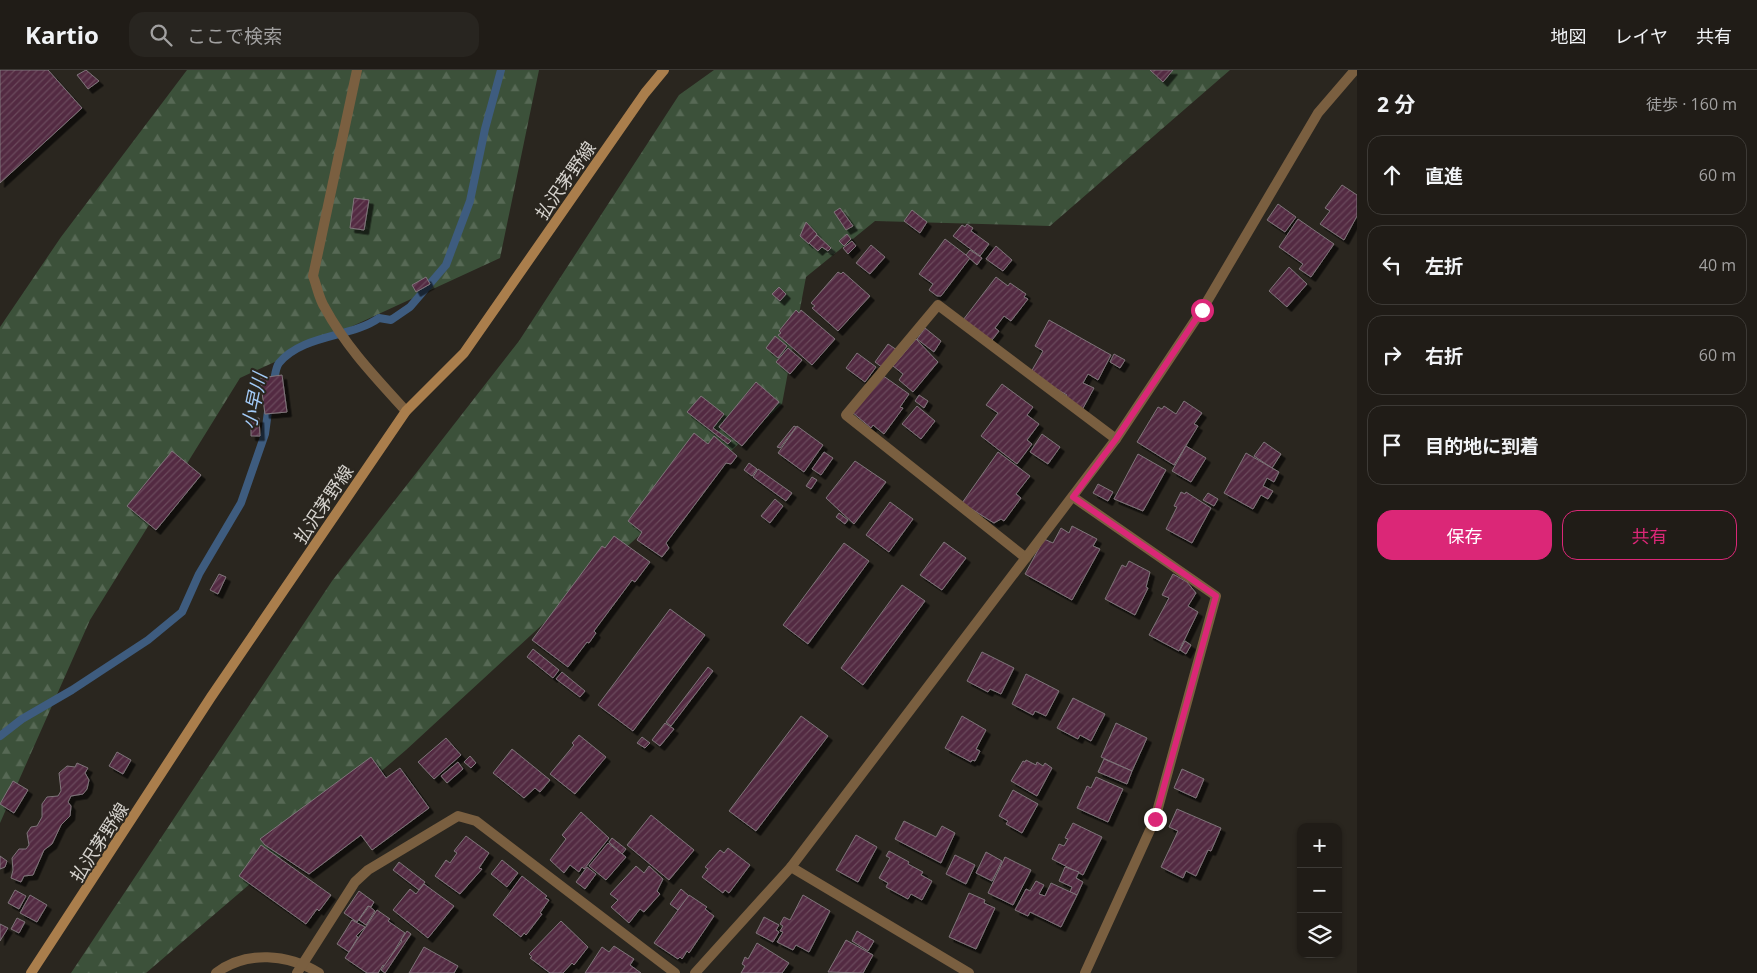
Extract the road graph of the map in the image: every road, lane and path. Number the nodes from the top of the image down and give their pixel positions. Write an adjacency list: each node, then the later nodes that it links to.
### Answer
1 (357, 70): 4 (street)
2 (664, 70): 4 (main road, 払沢茅野線)
3 (1355, 70): 5 (street)
4 (406, 412): 10 (main road, 払沢茅野線)
5 (1116, 439): 6 (street); 7 (street)
6 (1073, 497): 7 (street); 17 (street)
7 (1026, 558): 8 (street)
8 (791, 867): 15 (street); 16 (street)
9 (303, 963): 11 (street); 12 (street); 13 (street); 14 (street)
10 (31, 973)
11 (216, 973)
12 (297, 973)
13 (319, 973)
14 (675, 973)
15 (695, 973)
16 (969, 973)
17 (1085, 973)

